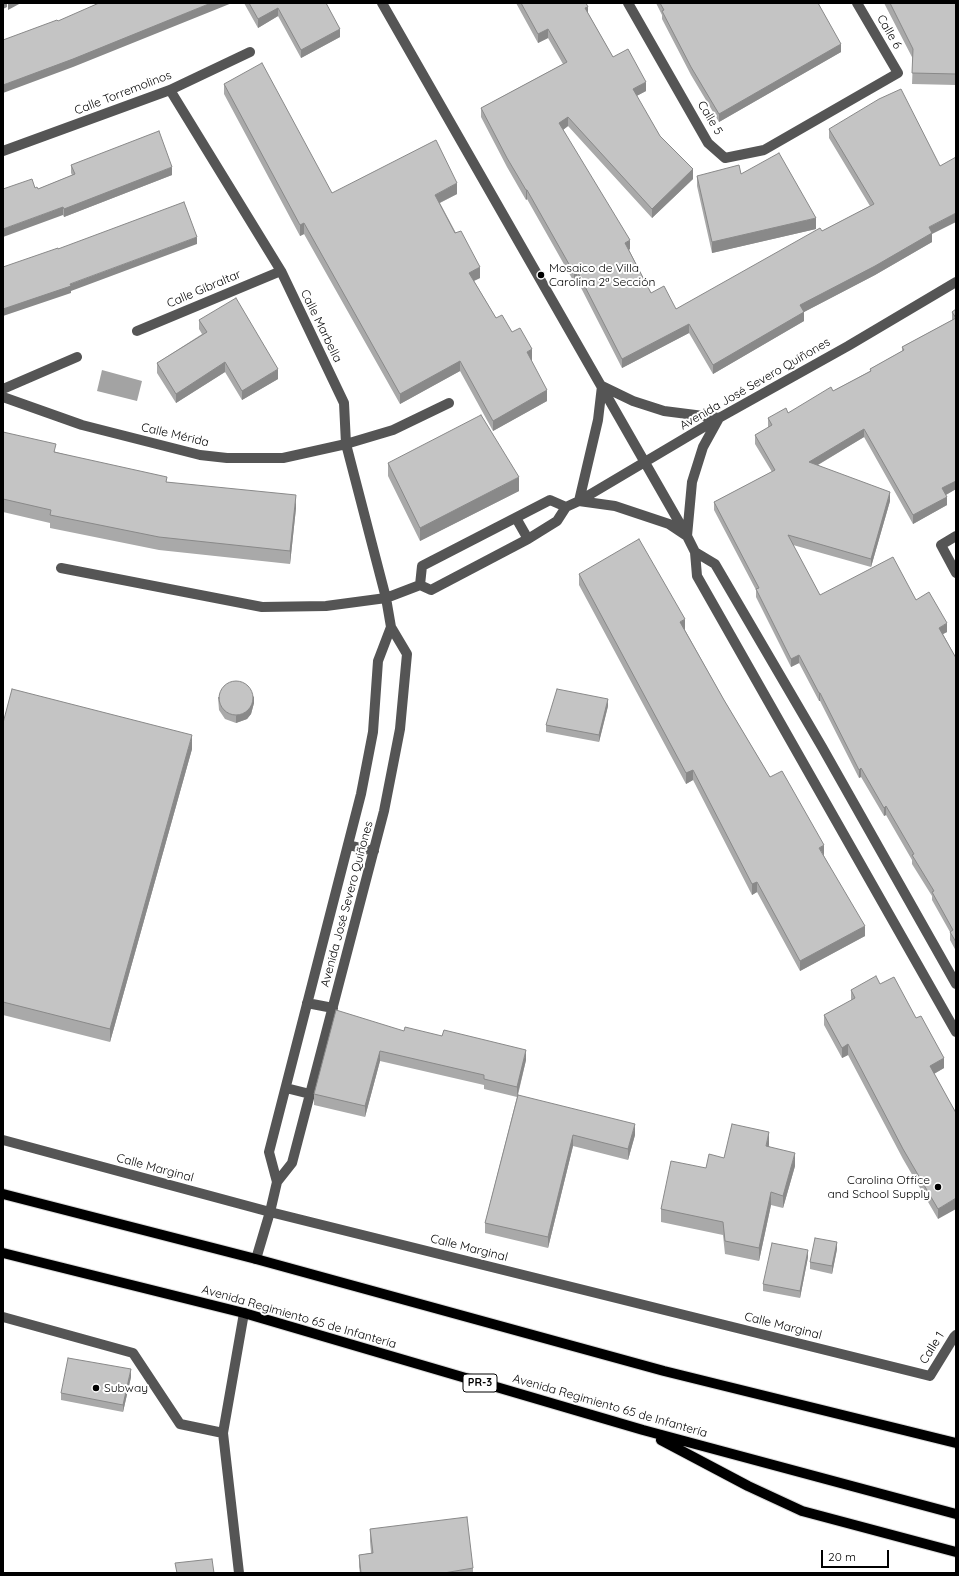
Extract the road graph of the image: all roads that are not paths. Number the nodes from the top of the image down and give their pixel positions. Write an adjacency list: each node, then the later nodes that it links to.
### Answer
1 (382, 3): 12 (street)
2 (628, 3): 5 (street, Calle 5)
3 (858, 3): 5 (street, Calle 6)
4 (250, 52): 6 (street, Calle Torremolinos)
5 (898, 73)
6 (170, 90): 7 (street, Calle Torremolinos); 8 (street, Calle Marbella)
7 (3, 151)
8 (280, 272): 10 (street, Calle Gibraltar); 17 (street, Calle Marbella)
9 (956, 282): 16 (street, Avenida José Severo Quiñones)
10 (138, 331)
11 (77, 357): 13 (street)
12 (602, 386): 16 (street); 18 (street); 19 (street)
13 (3, 389)
14 (3, 396): 17 (street, Calle Mérida)
15 (450, 403): 17 (street, Calle Mérida)
16 (719, 418): 18 (street, Avenida José Severo Quiñones); 22 (street)
17 (346, 444): 29 (street, Calle Marbella)
18 (646, 462): 19 (street, Avenida José Severo Quiñones); 22 (street)
19 (579, 501): 20 (street, Avenida José Severo Quiñones); 22 (street)
20 (566, 507): 21 (street); 24 (street, Avenida José Severo Quiñones)
21 (516, 518): 24 (street); 28 (street)
22 (687, 536): 25 (street)
23 (956, 536): 27 (street)
24 (528, 539): 28 (street, Avenida José Severo Quiñones)
25 (695, 552): 33 (street); 36 (street)
26 (61, 568): 29 (street)
27 (956, 573)
28 (420, 585): 29 (street, Avenida José Severo Quiñones)
29 (386, 598): 30 (street, Avenida José Severo Quiñones)
30 (391, 627): 31 (street, Avenida José Severo Quiñones); 32 (street, Avenida José Severo Quiñones)
31 (348, 845): 32 (street); 34 (street, Avenida José Severo Quiñones)
32 (374, 851): 35 (street, Avenida José Severo Quiñones)
33 (956, 984)
34 (307, 1003): 35 (street); 37 (street, Avenida José Severo Quiñones)
35 (333, 1008): 38 (street, Avenida José Severo Quiñones)
36 (956, 1032)
37 (286, 1088): 38 (street); 40 (street, Avenida José Severo Quiñones)
38 (310, 1094): 40 (street, Avenida José Severo Quiñones)
39 (3, 1140): 42 (street, Calle Marginal)
40 (277, 1182): 42 (street, Avenida José Severo Quiñones)
41 (3, 1194): 44 (main road)
42 (270, 1212): 44 (street, Avenida José Severo Quiñones); 48 (street, Calle Marginal)
43 (3, 1253): 45 (main road, Avenida Regimiento 65 de Infantería / PR-3)
44 (256, 1259): 51 (main road)
45 (244, 1313): 49 (main road, Avenida Regimiento 65 de Infantería / PR-3); 50 (street)
46 (3, 1317): 50 (street)
47 (956, 1335): 48 (street, Calle 1)
48 (930, 1376)
49 (643, 1430): 52 (main road, Avenida Regimiento 65 de Infantería / PR-3); 53 (main road)
50 (223, 1433): 54 (street)
51 (956, 1443)
52 (956, 1514)
53 (956, 1552)
54 (240, 1573)

